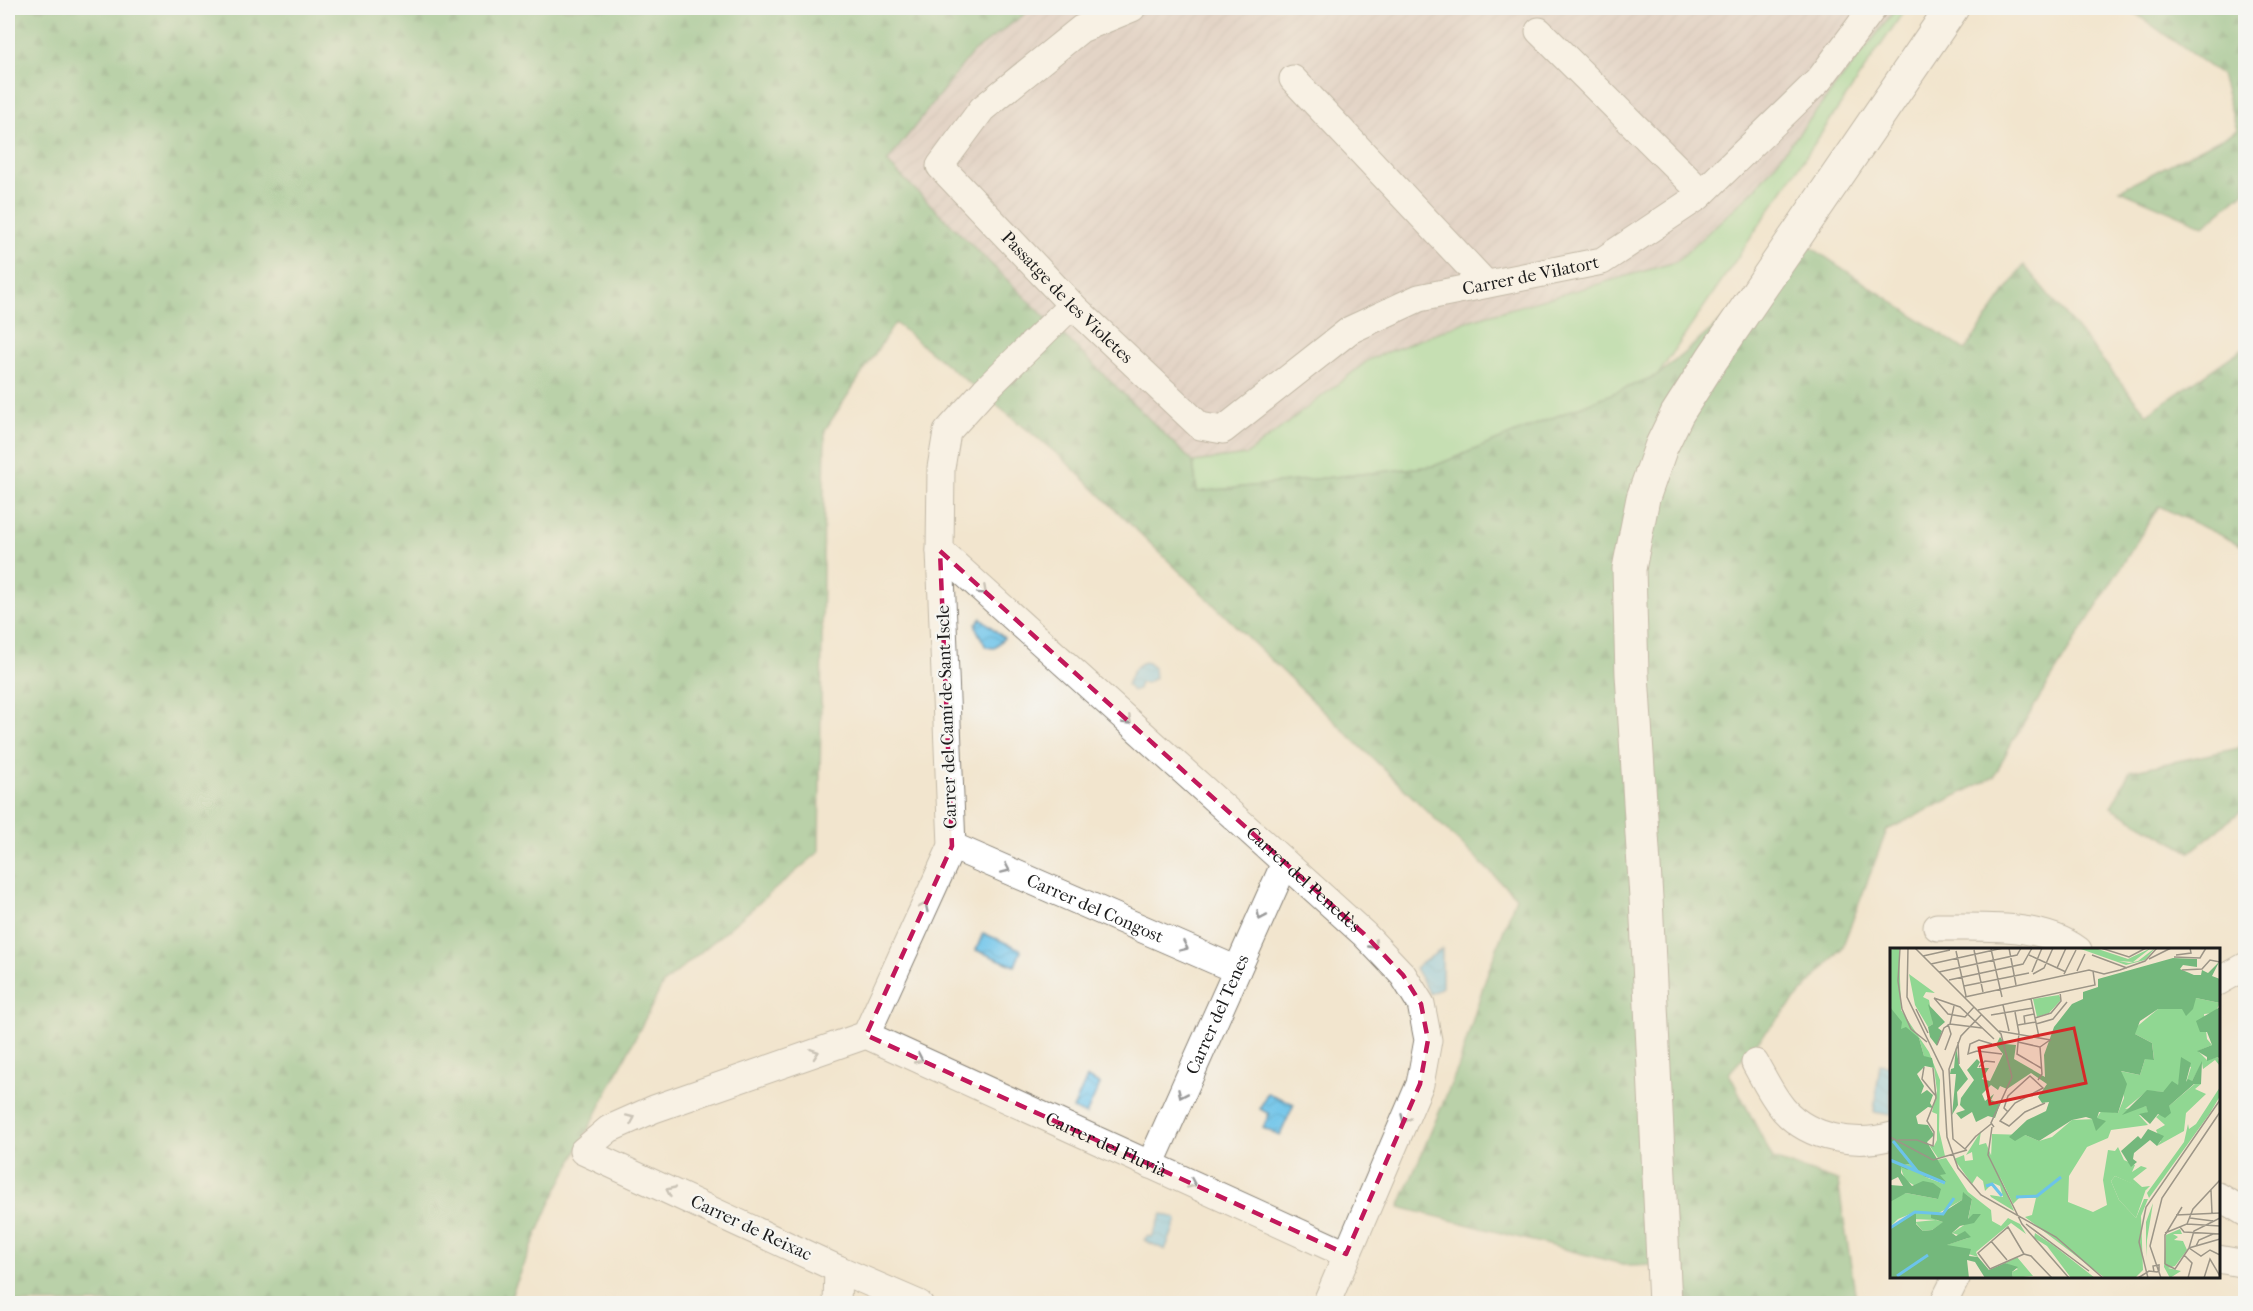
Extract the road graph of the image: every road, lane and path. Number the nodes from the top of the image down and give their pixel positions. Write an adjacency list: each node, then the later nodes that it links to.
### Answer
1 (1132, 8): 8 (street, Passatge de les Violetes)
2 (1873, 8): 6 (street, Carrer de Vilatort)
3 (1952, 8): 32 (main road)
4 (1539, 31): 6 (street)
5 (1293, 79): 7 (street)
6 (1702, 193): 7 (street, Carrer de Vilatort)
7 (1486, 284): 9 (street, Carrer de Vilatort)
8 (1072, 305): 9 (street, Passatge de les Violetes); 10 (street, Carrer del Camí de Sant Iscle)
9 (1200, 426)
10 (940, 551): 11 (street, Carrer del Camí de Sant Iscle); 12 (street, Carrer del Penedès, one-way to 12)
11 (952, 846): 16 (street, Carrer del Congost, one-way to 16); 18 (street, Carrer del Camí de Sant Iscle, one-way to 11)
12 (1285, 863): 16 (street, Carrer del Tenes, one-way to 16); 24 (street, Carrer del Penedès, one-way to 24)
13 (1937, 927): 14 (street)
14 (2075, 948)
15 (2246, 966): 17 (street)
16 (1237, 970): 21 (street, Carrer del Tenes, one-way to 21)
17 (2220, 981)
18 (866, 1035): 21 (street, Carrer del Fluvià, one-way to 21); 27 (street, Carrer de Reixac, one-way to 18)
19 (1755, 1063): 20 (street)
20 (1890, 1137)
21 (1150, 1165): 24 (street, Carrer del Fluvià, one-way to 24)
22 (2220, 1197): 23 (street)
23 (2246, 1214)
24 (1346, 1254): 31 (street, Carrer del Penedès)
25 (2220, 1259): 26 (street)
26 (2246, 1264)
27 (838, 1269): 29 (street); 30 (street, Carrer de Reixac)
28 (1956, 1278): 33 (street)
29 (837, 1304)
30 (919, 1304)
31 (1326, 1304)
32 (1665, 1304)
33 (1943, 1304)

